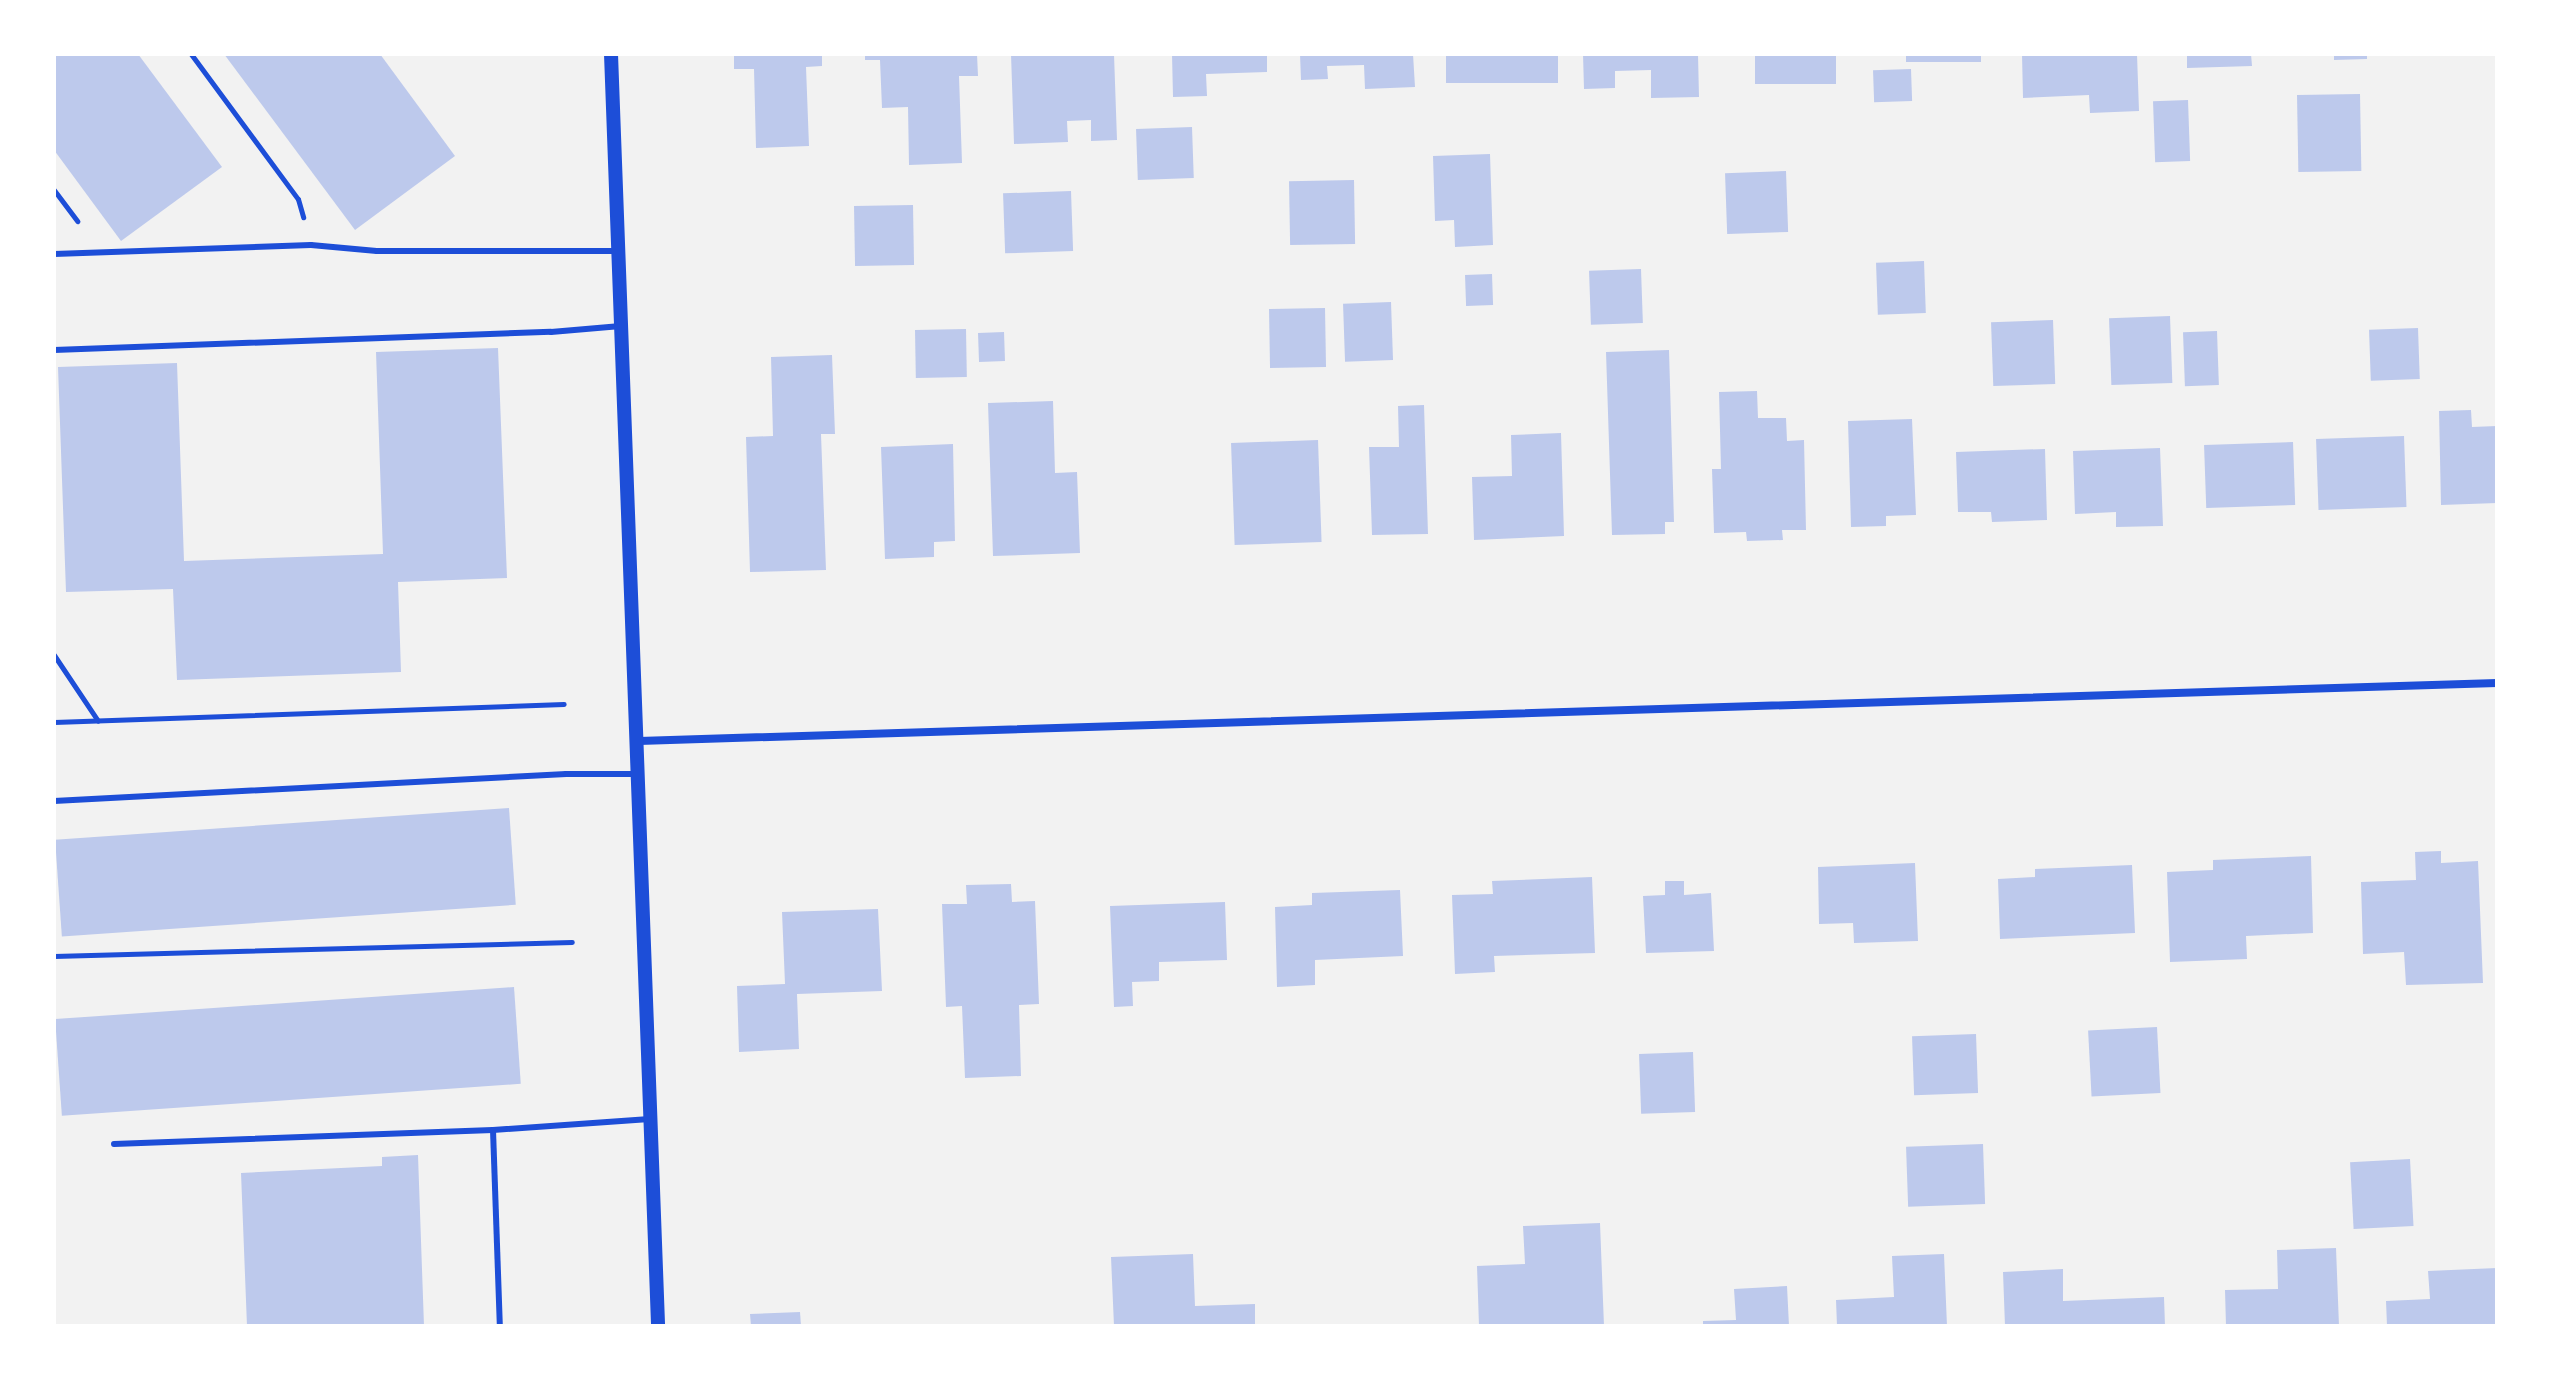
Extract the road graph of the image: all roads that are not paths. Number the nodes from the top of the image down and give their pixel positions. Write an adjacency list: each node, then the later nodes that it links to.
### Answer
1 (611, 54): 2 (street)
2 (618, 251): 3 (lane); 4 (street)
3 (54, 254)
4 (621, 326): 5 (lane); 7 (street)
5 (54, 350)
6 (2497, 683): 7 (street)
7 (639, 741): 8 (street)
8 (640, 774): 9 (lane); 10 (street)
9 (54, 801)
10 (653, 1119): 11 (lane); 14 (street)
11 (493, 1130): 12 (lane); 13 (lane)
12 (114, 1144)
13 (500, 1326)
14 (658, 1326)

